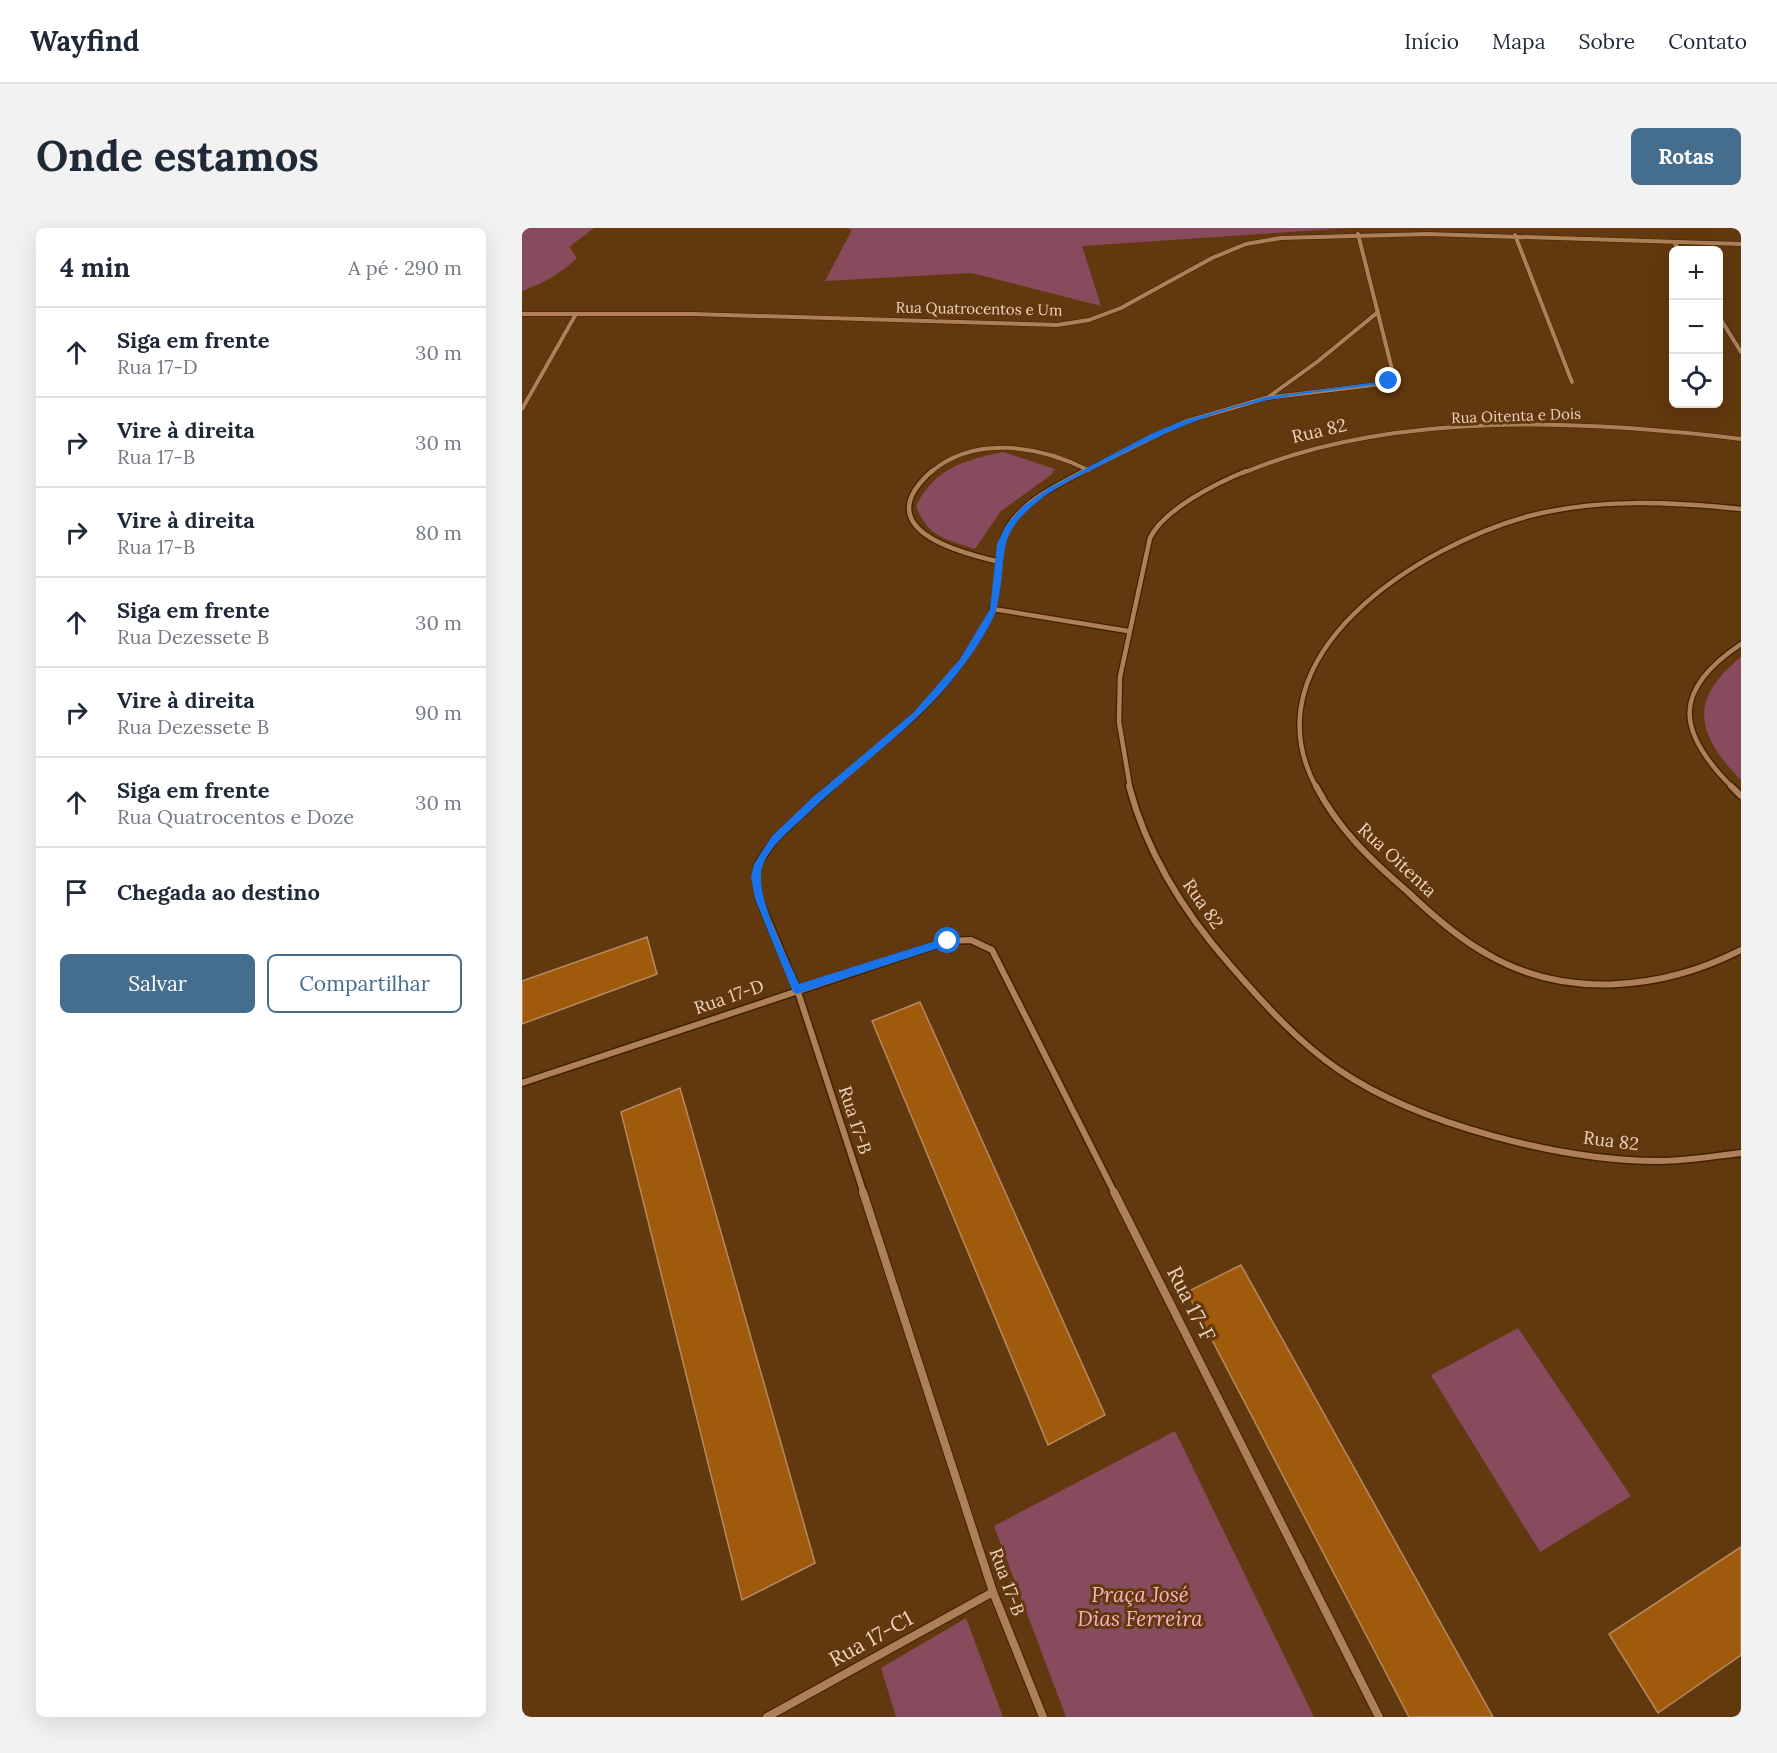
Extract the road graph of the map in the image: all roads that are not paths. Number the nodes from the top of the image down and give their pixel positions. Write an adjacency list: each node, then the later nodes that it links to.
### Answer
1 (1358, 234): 2 (street, Rua Quatrocentos e Um); 6 (street); 8 (street, Rua Quatrocentos e Um)
2 (1515, 235): 3 (street, Rua Quatrocentos e Um); 11 (street)
3 (1674, 242): 4 (street, Rua Quatrocentos e Um); 5 (street)
4 (1741, 244)
5 (1676, 246)
6 (1378, 312): 12 (street); 12 (street)
7 (522, 314): 8 (street, Rua Quatrocentos e Um)
8 (576, 314): 13 (street)
9 (1723, 322): 10 (street)
10 (1741, 352)
11 (1572, 382)
12 (1266, 398): 16 (street)
13 (522, 409)
14 (1364, 436): 15 (street, Rua Oitenta e Dois); 20 (street, Rua 82)
15 (1741, 439)
16 (1088, 470): 18 (street); 18 (street)
17 (1741, 508): 24 (street, Rua Oitenta)
18 (1000, 562): 19 (street)
19 (993, 609): 20 (street); 25 (street, Rua 17-B)
20 (1128, 631): 27 (street, Rua 82)
21 (1741, 644): 22 (street)
22 (1741, 796)
23 (948, 941): 25 (street, Rua 17-D); 31 (street, Rua 17-F)
24 (1741, 950)
25 (797, 989): 26 (street, Rua 17-D); 28 (street, Rua 17-B)
26 (522, 1083)
27 (1741, 1153)
28 (993, 1592): 29 (street, Rua 17-C1); 30 (street, Rua 17-B)
29 (767, 1717)
30 (1043, 1717)
31 (1379, 1717)

